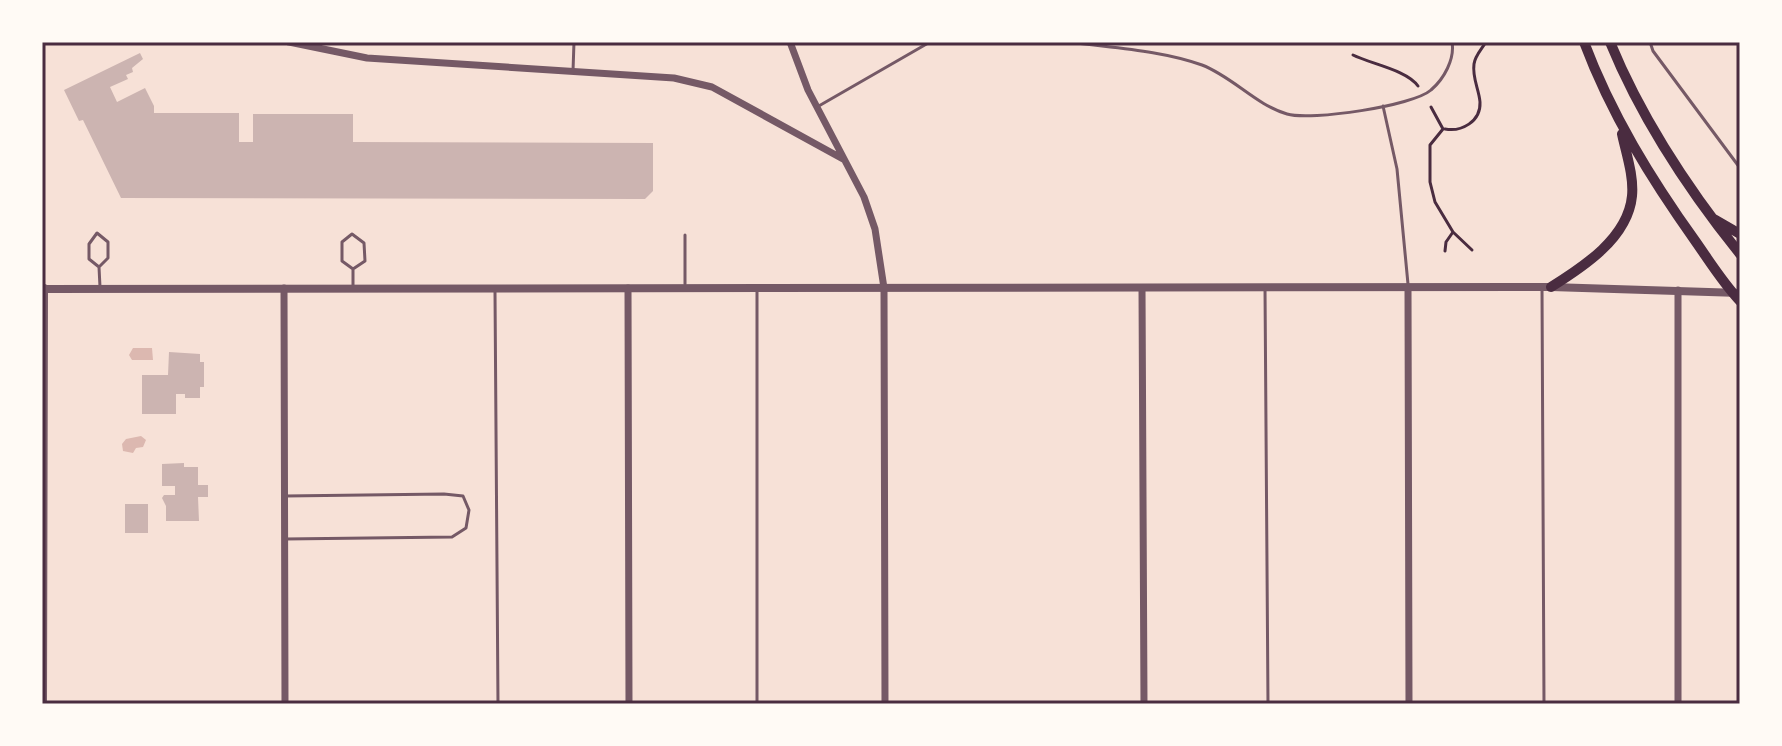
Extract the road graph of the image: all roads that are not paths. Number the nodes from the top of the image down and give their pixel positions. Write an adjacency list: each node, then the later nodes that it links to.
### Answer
1 (289, 42): 10 (street)
2 (574, 42): 10 (lane)
3 (790, 42): 12 (street)
4 (930, 42): 12 (lane)
5 (1069, 42): 11 (lane)
6 (1452, 42): 11 (lane)
7 (1584, 42): 13 (main road)
8 (1610, 42): 16 (main road)
9 (1650, 42): 15 (lane)
10 (573, 71): 14 (street)
11 (1383, 106): 34 (lane)
12 (817, 107): 14 (street)
13 (1618, 116): 23 (main road); 36 (main road)
14 (845, 160): 31 (street)
15 (1740, 168)
16 (1709, 215): 17 (main road); 19 (main road)
17 (1740, 234)
18 (685, 235): 29 (lane)
19 (1740, 254)
20 (99, 267): 20 (lane); 24 (lane)
21 (353, 269): 21 (lane); 26 (lane)
22 (43, 287): 24 (street); 39 (street)
23 (1546, 287): 34 (street); 35 (street); 48 (lane)
24 (101, 288): 25 (street)
25 (284, 288): 26 (street); 37 (street)
26 (354, 288): 27 (street)
27 (494, 288): 28 (street); 41 (lane)
28 (628, 288): 29 (street); 42 (street)
29 (685, 288): 30 (street)
30 (757, 288): 31 (street); 43 (lane)
31 (884, 288): 32 (street); 44 (street)
32 (1142, 288): 33 (street); 45 (street)
33 (1265, 288): 34 (street); 46 (lane)
34 (1408, 288): 47 (street)
35 (1678, 290): 36 (street); 49 (street)
36 (1738, 296)
37 (285, 496): 38 (street); 38 (lane)
38 (285, 539): 40 (street)
39 (43, 704)
40 (285, 704)
41 (498, 704)
42 (629, 704)
43 (757, 704)
44 (885, 704)
45 (1144, 704)
46 (1268, 704)
47 (1409, 704)
48 (1544, 704)
49 (1678, 704)

